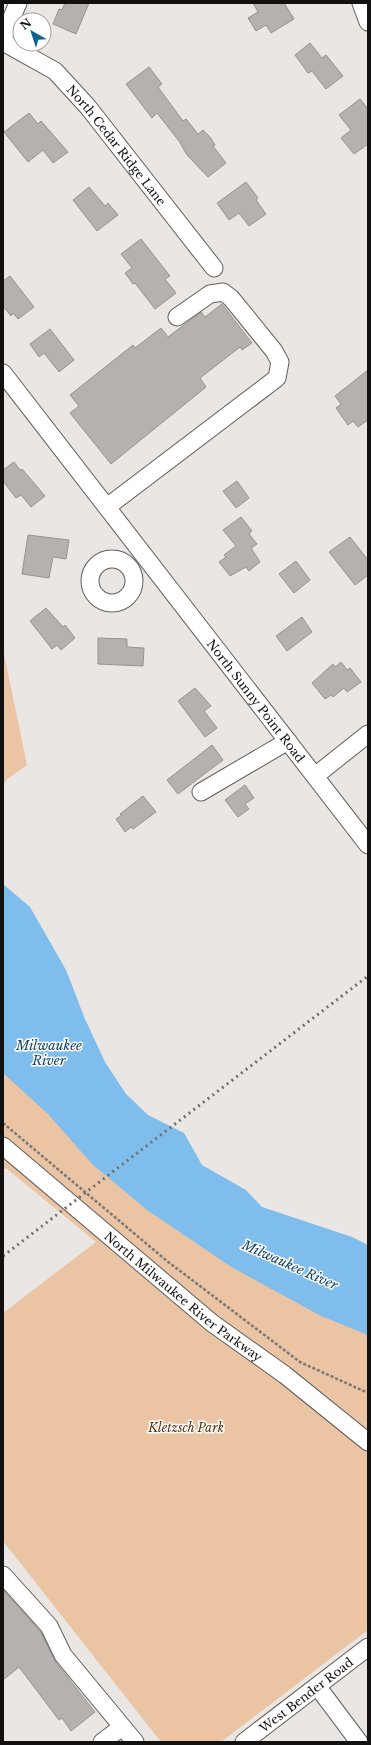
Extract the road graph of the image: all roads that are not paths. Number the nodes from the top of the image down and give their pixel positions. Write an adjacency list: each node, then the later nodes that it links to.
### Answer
1 (18, 3): 4 (street)
2 (361, 3): 3 (street)
3 (368, 22)
4 (3, 38)
5 (3, 42): 6 (street, North Cedar Ridge Lane)
6 (214, 268)
7 (177, 317): 9 (street)
8 (3, 373): 9 (street, North Sunny Point Road)
9 (108, 507): 10 (street, North Sunny Point Road)
10 (146, 557): 11 (street); 13 (street, North Sunny Point Road)
11 (130, 568)
12 (368, 734): 14 (street)
13 (288, 741): 14 (street, North Sunny Point Road); 15 (street)
14 (315, 776): 16 (street, North Sunny Point Road)
15 (202, 792)
16 (368, 845)
17 (3, 1146): 18 (street, North Milwaukee River Parkway)
18 (368, 1442)
19 (3, 1574): 22 (street)
20 (368, 1647): 21 (street, West Bender Road)
21 (316, 1686): 25 (street, West Bender Road); 26 (street)
22 (122, 1727): 23 (street); 24 (street)
23 (102, 1742)
24 (134, 1742)
25 (244, 1742)
26 (359, 1742)

